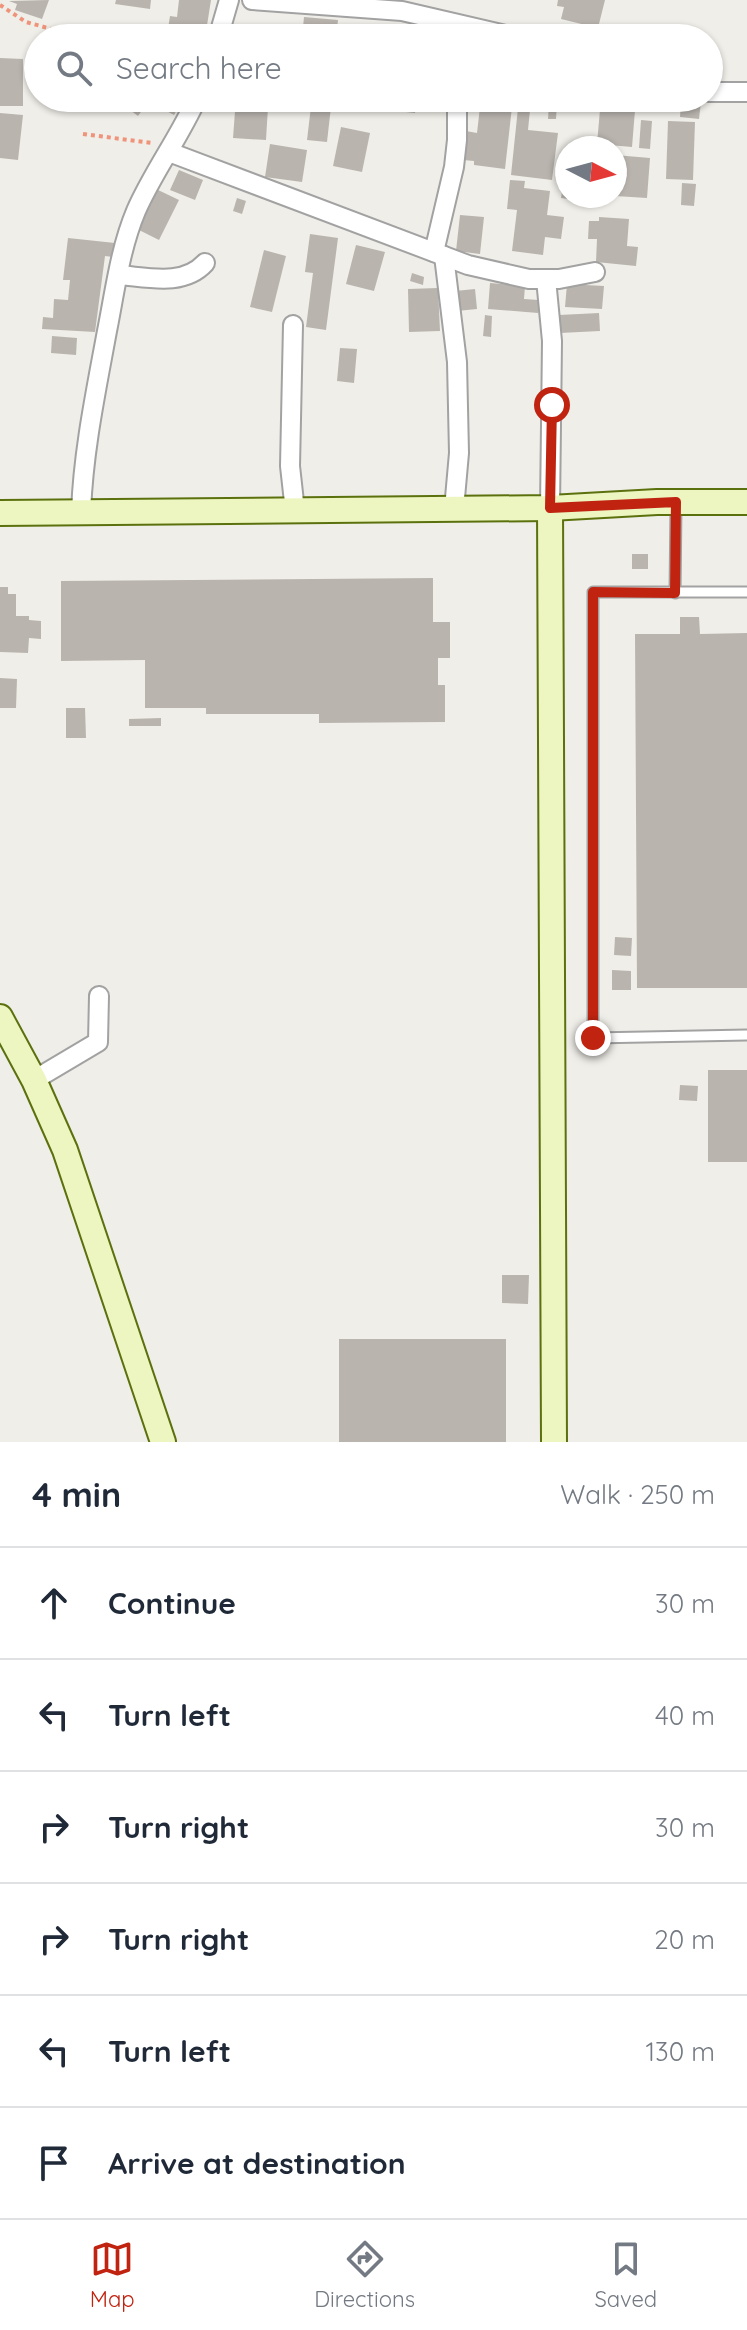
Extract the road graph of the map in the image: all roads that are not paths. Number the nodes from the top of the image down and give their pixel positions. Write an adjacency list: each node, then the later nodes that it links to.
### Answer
1 (229, 0): 4 (street)
2 (252, 0): 3 (street)
3 (403, 5): 5 (street)
4 (222, 24)
5 (448, 24)
6 (723, 92): 7 (street)
7 (747, 92)
8 (190, 112): 10 (street)
9 (457, 112): 11 (street)
10 (171, 149): 11 (street); 14 (street)
11 (439, 254): 15 (street); 20 (street)
12 (205, 263): 14 (street)
13 (595, 272): 15 (street)
14 (118, 275): 23 (street)
15 (546, 279): 19 (street)
16 (293, 325): 21 (street)
17 (676, 502): 18 (street); 19 (street); 25 (lane)
18 (747, 502)
19 (550, 508): 20 (street); 31 (street)
20 (454, 509): 21 (street)
21 (295, 511): 23 (street)
22 (0, 513): 23 (street)
23 (81, 513)
24 (747, 592): 25 (lane)
25 (675, 593): 28 (lane)
26 (99, 996): 29 (street)
27 (0, 1017): 29 (street)
28 (747, 1035)
29 (34, 1080): 30 (street)
30 (163, 1442)
31 (554, 1442)

